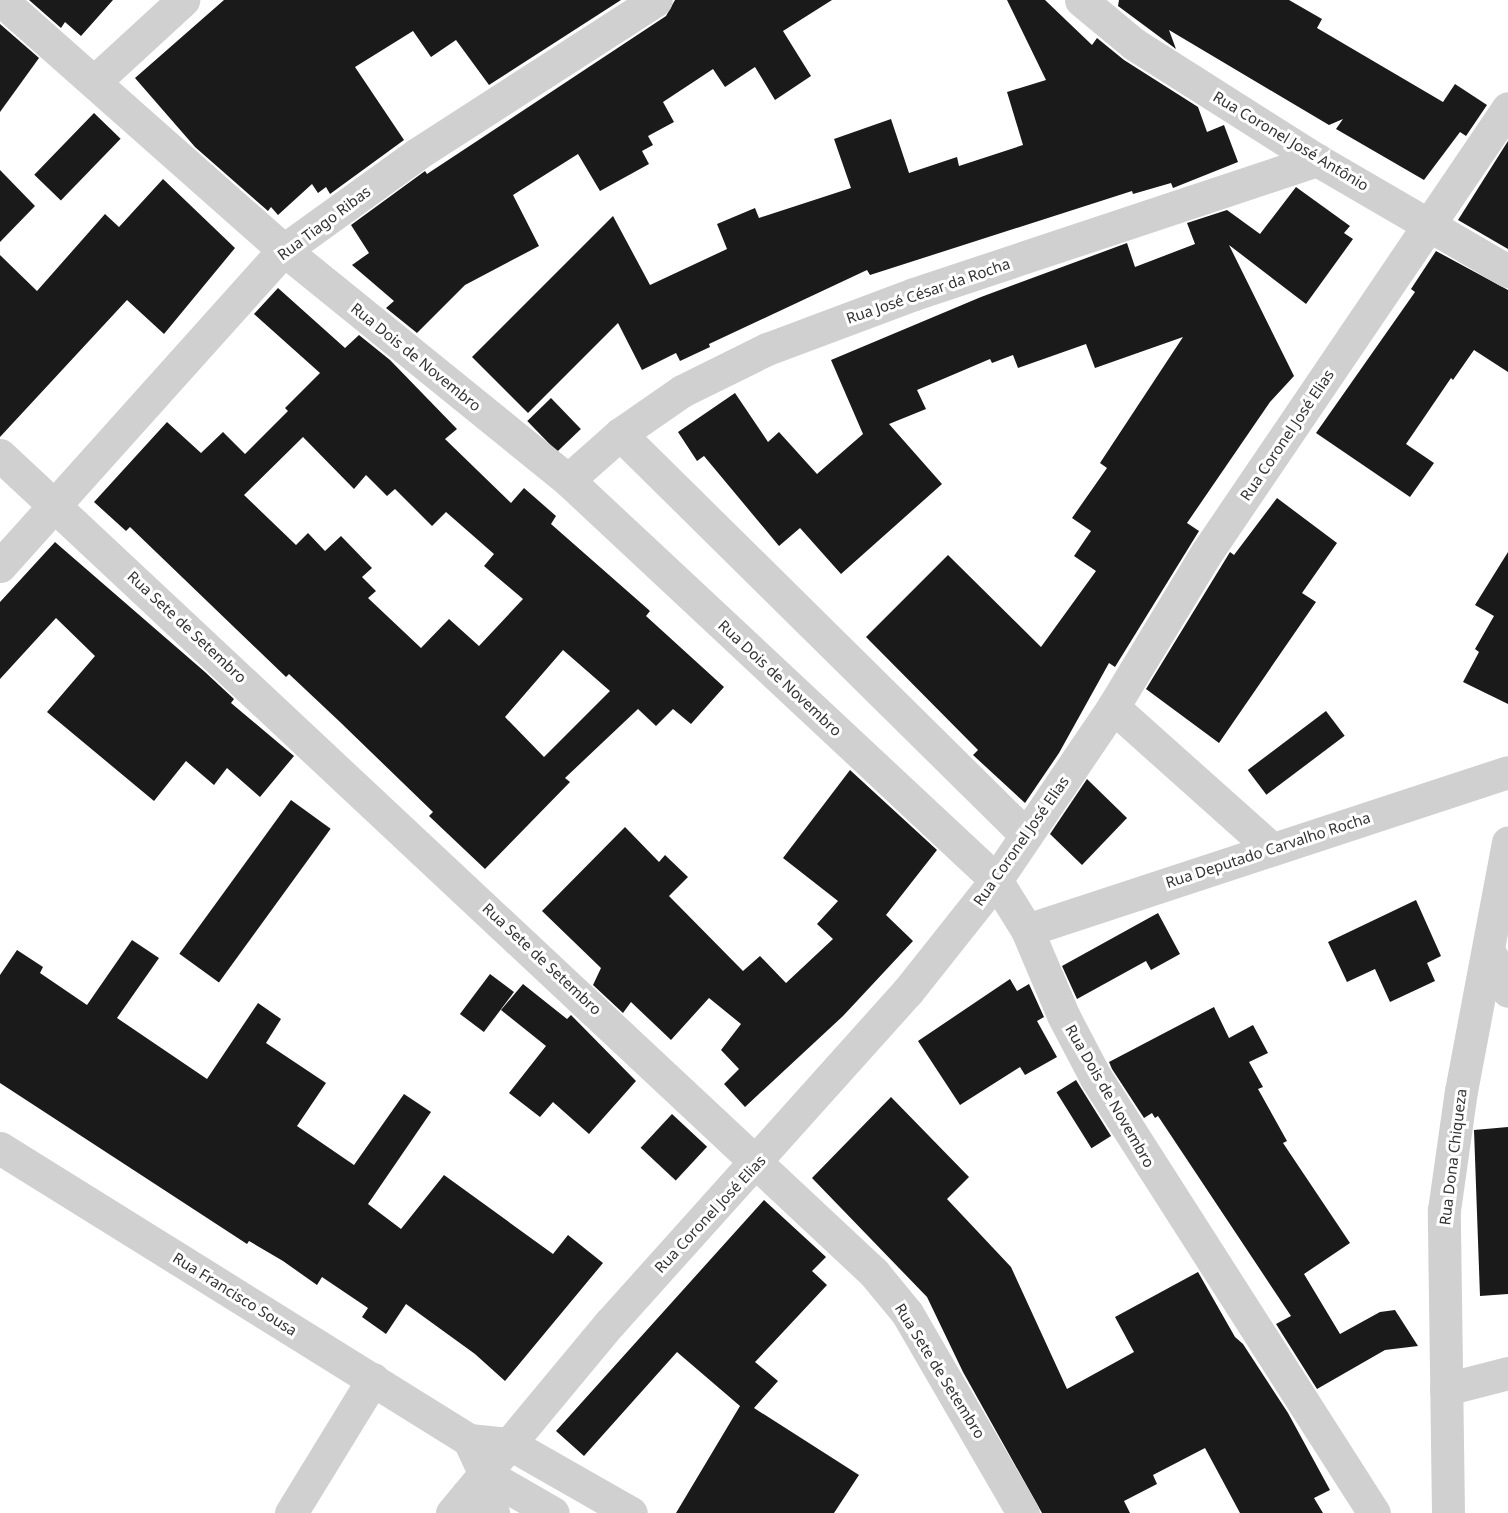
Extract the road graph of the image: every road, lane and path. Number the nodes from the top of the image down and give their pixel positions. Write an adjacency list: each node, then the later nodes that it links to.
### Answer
1 (1, 0): 5 (street, Rua Dois de Novembro)
2 (183, 0): 5 (street)
3 (656, 0): 9 (street, Rua Tiago Ribas)
4 (1081, 0): 7 (street, Rua Coronel José Antônio)
5 (95, 81): 9 (street, Rua Dois de Novembro)
6 (1508, 108): 8 (street, Rua Coronel José Elias)
7 (1317, 160): 8 (street, Rua Coronel José Antônio); 11 (street, Rua José César da Rocha)
8 (1432, 223): 10 (street, Rua Coronel José Antônio); 16 (street, Rua Coronel José Elias)
9 (284, 250): 13 (street, Rua Dois de Novembro); 14 (street, Rua Tiago Ribas)
10 (1508, 270)
11 (620, 434): 13 (street, Rua José César da Rocha); 18 (street)
12 (0, 455): 14 (street, Rua Sete de Setembro)
13 (568, 480): 21 (street, Rua Dois de Novembro)
14 (54, 504): 15 (street, Rua Tiago Ribas); 26 (street, Rua Sete de Setembro)
15 (0, 566)
16 (1113, 707): 18 (street, Rua Coronel José Elias); 20 (street)
17 (1508, 772): 20 (street, Rua Deputado Carvalho Rocha)
18 (1026, 835): 21 (street, Rua Coronel José Elias)
19 (1508, 842): 23 (street, Rua Dona Chiqueza)
20 (1272, 849): 22 (street, Rua Deputado Carvalho Rocha)
21 (996, 880): 22 (street, Rua Dois de Novembro); 26 (street, Rua Coronel José Elias)
22 (1027, 930): 37 (street, Rua Dois de Novembro)
23 (1489, 951): 24 (street); 29 (street, Rua Dona Chiqueza)
24 (1508, 991)
25 (0, 1148): 28 (street, Rua Francisco Sousa)
26 (759, 1161): 31 (street, Rua Coronel José Elias); 36 (street, Rua Sete de Setembro)
27 (1508, 1373): 29 (street)
28 (373, 1379): 30 (street, Rua Francisco Sousa); 34 (street)
29 (1446, 1389): 38 (street, Rua Dona Chiqueza)
30 (469, 1440): 31 (street, Rua Francisco Sousa); 32 (street)
31 (510, 1444): 32 (street, Rua Coronel José Elias); 33 (street, Rua Francisco Sousa)
32 (474, 1499): 35 (street)
33 (610, 1508)
34 (291, 1513)
35 (553, 1513)
36 (1023, 1513)
37 (1374, 1513)
38 (1448, 1513)

